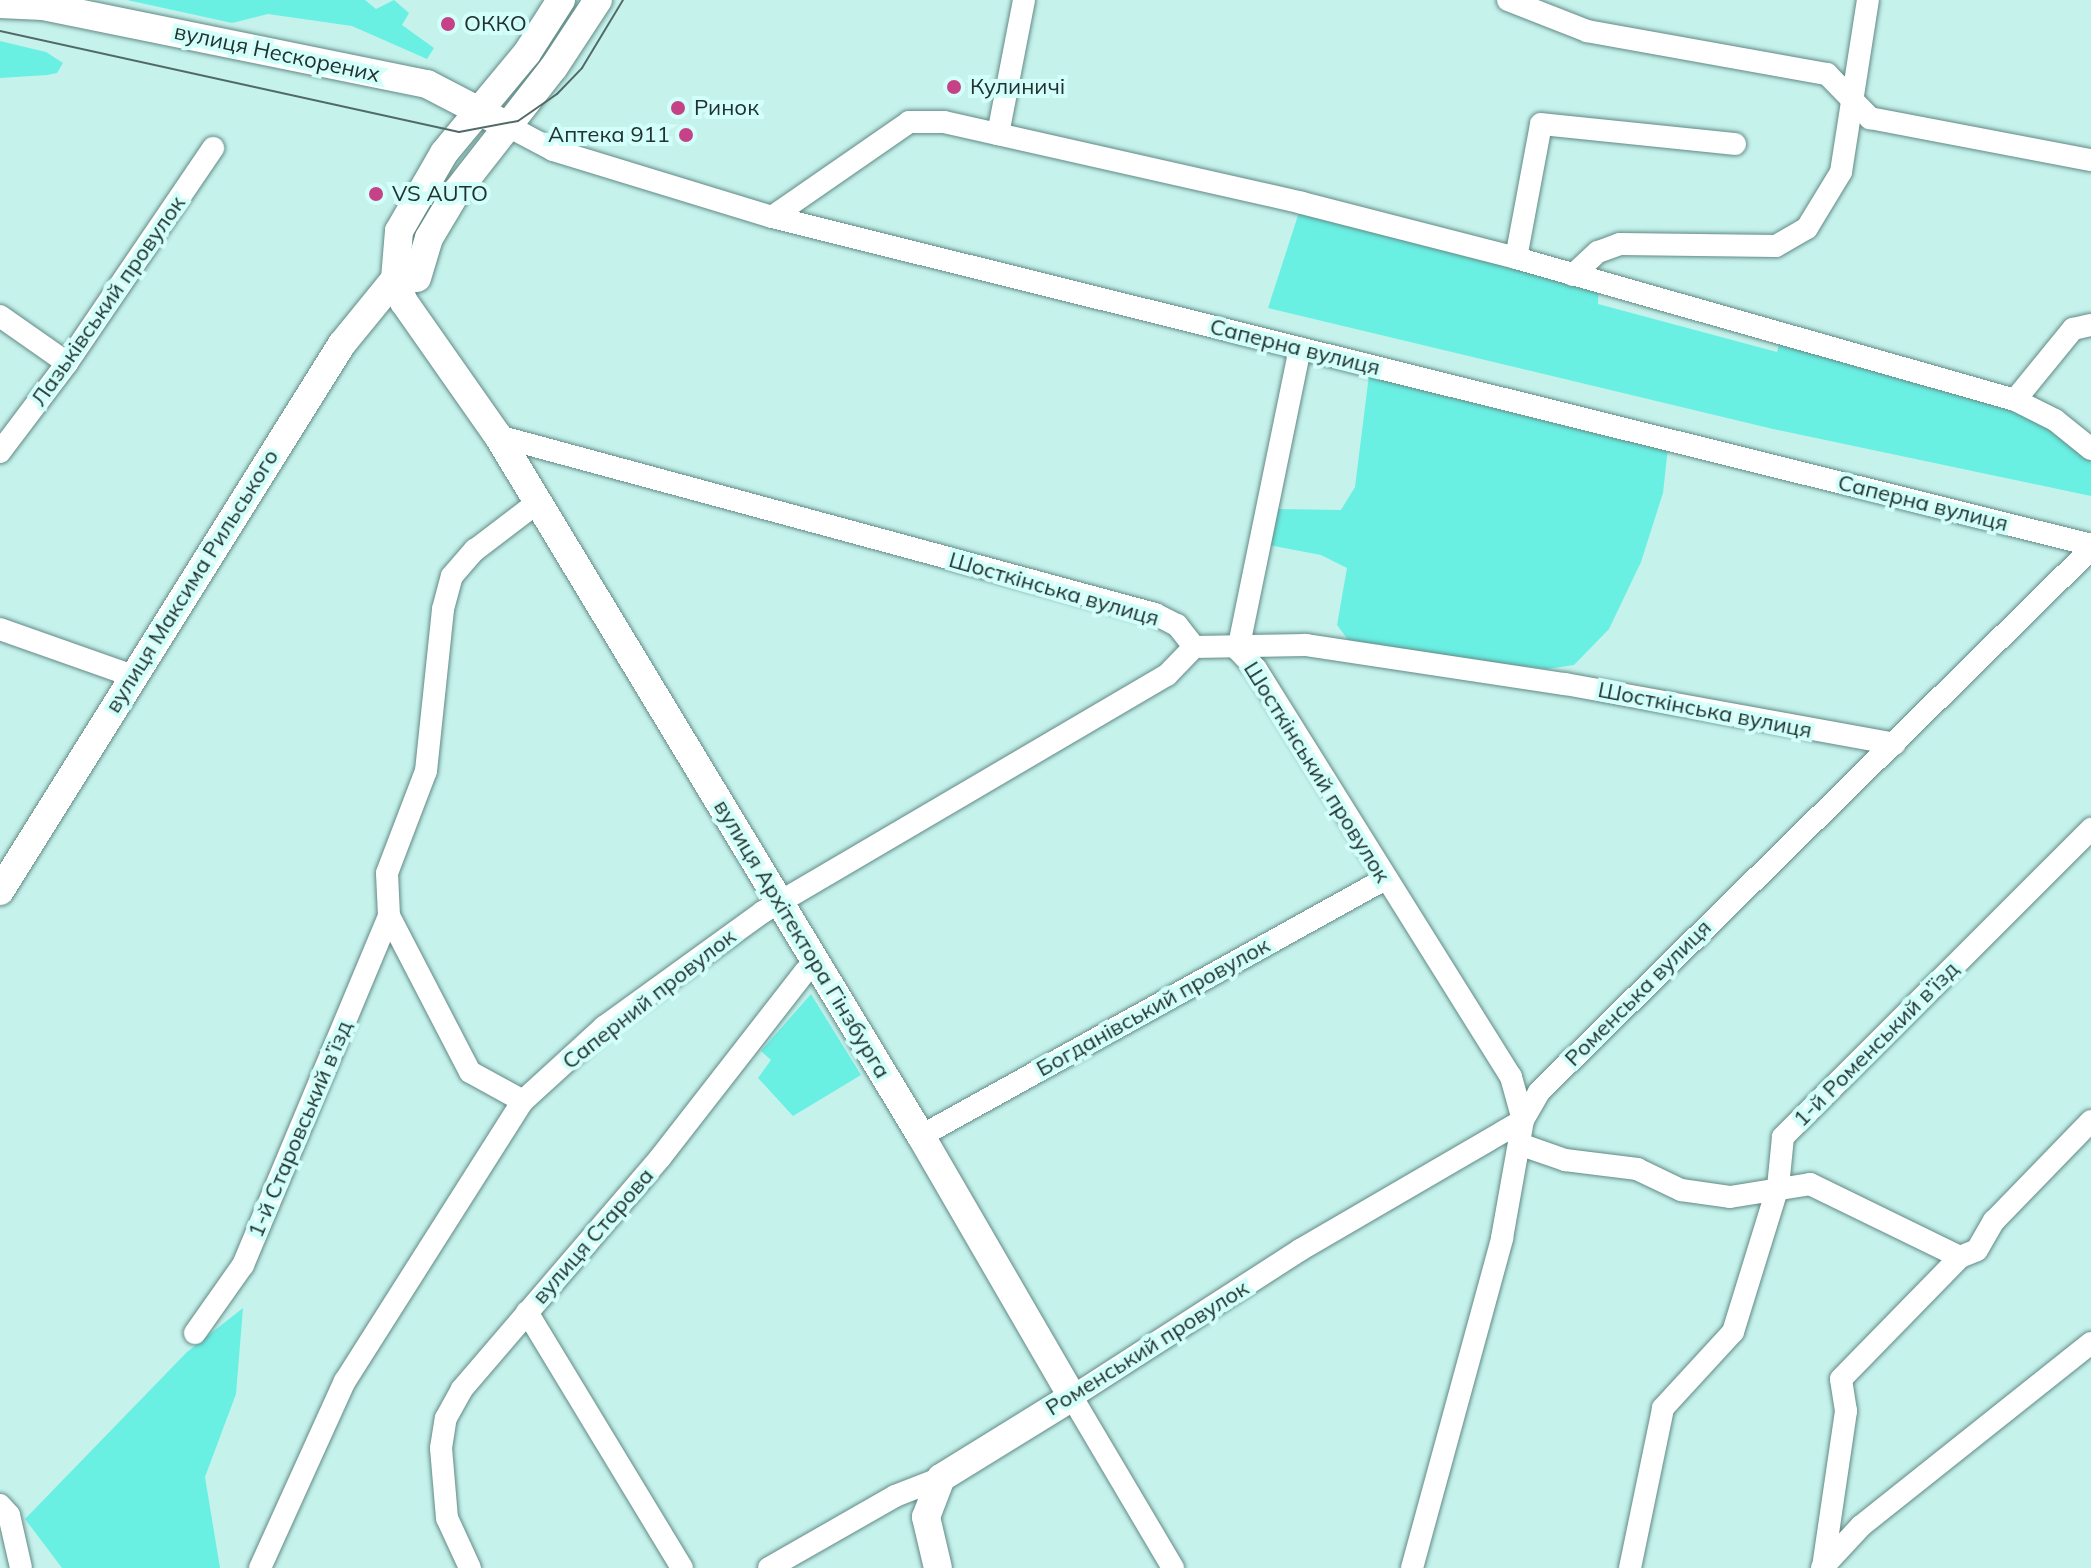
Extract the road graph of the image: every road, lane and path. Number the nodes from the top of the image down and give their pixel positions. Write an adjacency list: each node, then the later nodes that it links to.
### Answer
1 (561, 0): 9 (main road)
2 (598, 0): 10 (main road, вулиця Максима Рильського)
3 (1024, 0): 11 (street)
4 (1508, 0): 8 (street)
5 (1868, 0): 8 (street)
6 (32, 2): 7 (main road, вулиця Нескорених); 9 (main road, вулиця Нескорених)
7 (0, 4)
8 (1852, 102): 14 (street); 18 (street)
9 (480, 109): 10 (main road, вулиця Нескорених); 19 (main road)
10 (506, 125): 15 (street, Саперна вулиця); 17 (main road, вулиця Максима Рильського)
11 (998, 134): 15 (street); 16 (street)
12 (1735, 144): 16 (street)
13 (213, 148): 24 (street, Лазьківський провулок)
14 (2091, 160)
15 (772, 217): 23 (street, Саперна вулиця)
16 (1516, 258): 18 (street)
17 (420, 262): 19 (main road, вулиця Максима Рильського); 21 (main road, вулиця Максима Рильського)
18 (1573, 275): 25 (street)
19 (395, 279): 21 (main road); 34 (main road, вулиця Максима Рильського)
20 (0, 316): 24 (street)
21 (416, 319): 26 (main road, вулиця Архітектора Гінзбурга)
22 (2091, 325): 25 (street)
23 (1300, 348): 30 (street, Саперна вулиця); 33 (street, Шосткінський провулок)
24 (67, 363): 28 (street, Лазьківський провулок)
25 (2015, 400): 27 (street)
26 (498, 436): 29 (main road, вулиця Архітектора Гінзбурга); 32 (street, Шосткінська вулиця)
27 (2091, 449)
28 (0, 452)
29 (538, 502): 39 (main road, вулиця Архітектора Гінзбурга); 40 (street)
30 (2091, 547): 35 (street, Роменська вулиця)
31 (0, 629): 34 (street)
32 (1194, 647): 33 (street, Шосткінська вулиця); 39 (street, Саперний провулок)
33 (1238, 650): 35 (street, Шосткінська вулиця); 37 (street, Шосткінський провулок)
34 (133, 676): 38 (main road, вулиця Максима Рильського)
35 (1895, 744): 43 (street, Роменська вулиця)
36 (2091, 829): 47 (street, 1-й Роменський в’їзд)
37 (1385, 879): 43 (street, Шосткінський провулок); 45 (street, Богданівський провулок)
38 (0, 891)
39 (780, 901): 41 (main road, вулиця Архітектора Гінзбурга); 42 (street, Саперний провулок)
40 (389, 916): 42 (street); 50 (street, 1-й Старовський в’їзд)
41 (817, 964): 45 (main road, вулиця Архітектора Гінзбурга); 49 (street, вулиця Старова)
42 (523, 1101): 57 (street, Саперний провулок)
43 (1523, 1120): 46 (street); 52 (street, Роменський провулок)
44 (2091, 1121): 48 (street)
45 (921, 1136): 52 (main road, вулиця Архітектора Гінзбурга)
46 (1522, 1145): 47 (street); 63 (street)
47 (1778, 1187): 48 (street); 64 (street, 1-й Роменський в’їзд)
48 (1960, 1257): 55 (street)
49 (527, 1312): 58 (street); 59 (street, вулиця Старова)
50 (195, 1333)
51 (2091, 1343): 55 (street)
52 (1072, 1397): 53 (main road, Роменський провулок); 62 (street, вулиця Архітектора Гінзбурга)
53 (941, 1478): 60 (street, Роменський провулок); 61 (main road)
54 (0, 1505): 56 (street)
55 (1823, 1567)
56 (21, 1568)
57 (260, 1568)
58 (470, 1568)
59 (682, 1568)
60 (769, 1568)
61 (938, 1568)
62 (1173, 1568)
63 (1412, 1568)
64 (1630, 1568)

